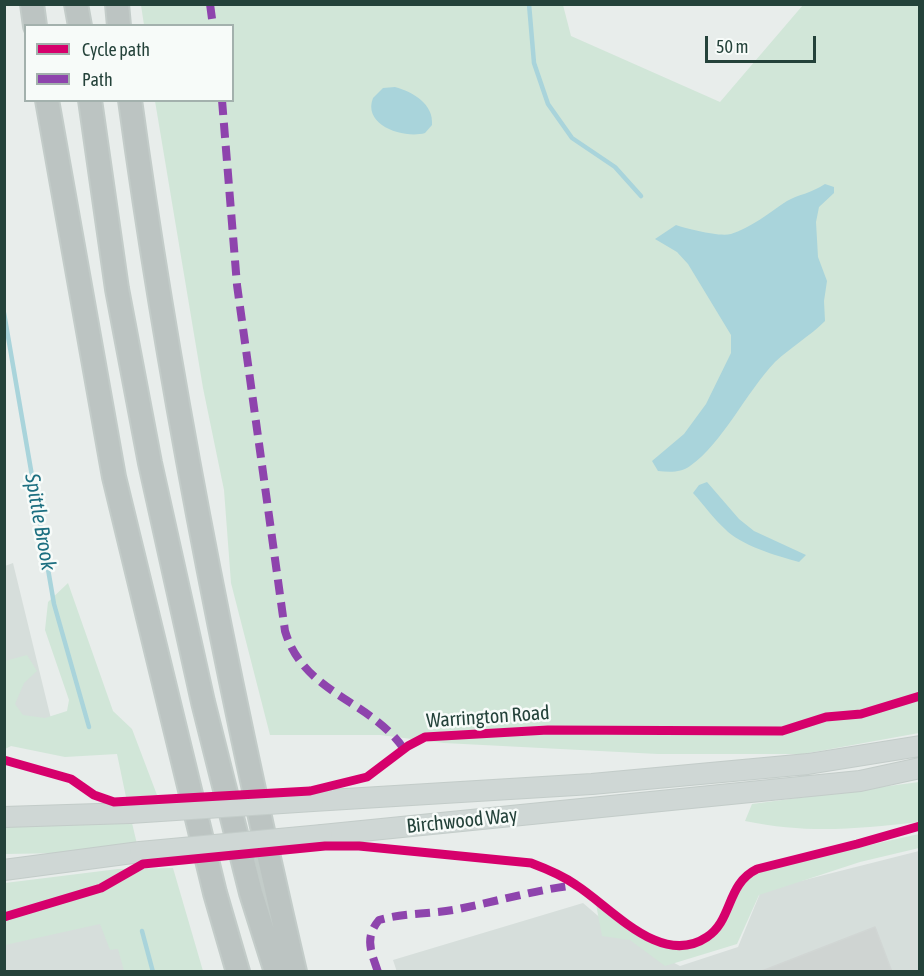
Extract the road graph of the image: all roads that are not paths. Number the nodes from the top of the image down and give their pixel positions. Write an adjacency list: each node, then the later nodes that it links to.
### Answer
1 (32, 4): 4 (highway)
2 (76, 4): 5 (highway)
3 (117, 4): 6 (highway)
4 (35, 24)
5 (80, 24)
6 (119, 24)
7 (47, 102): 14 (highway)
8 (90, 102): 15 (highway)
9 (130, 102): 16 (highway)
10 (920, 746): 12 (main road, Birchwood Way, bridge)
11 (920, 768): 13 (main road, Birchwood Way, bridge)
12 (4, 817)
13 (4, 870)
14 (237, 972)
15 (276, 972)
16 (295, 972)

